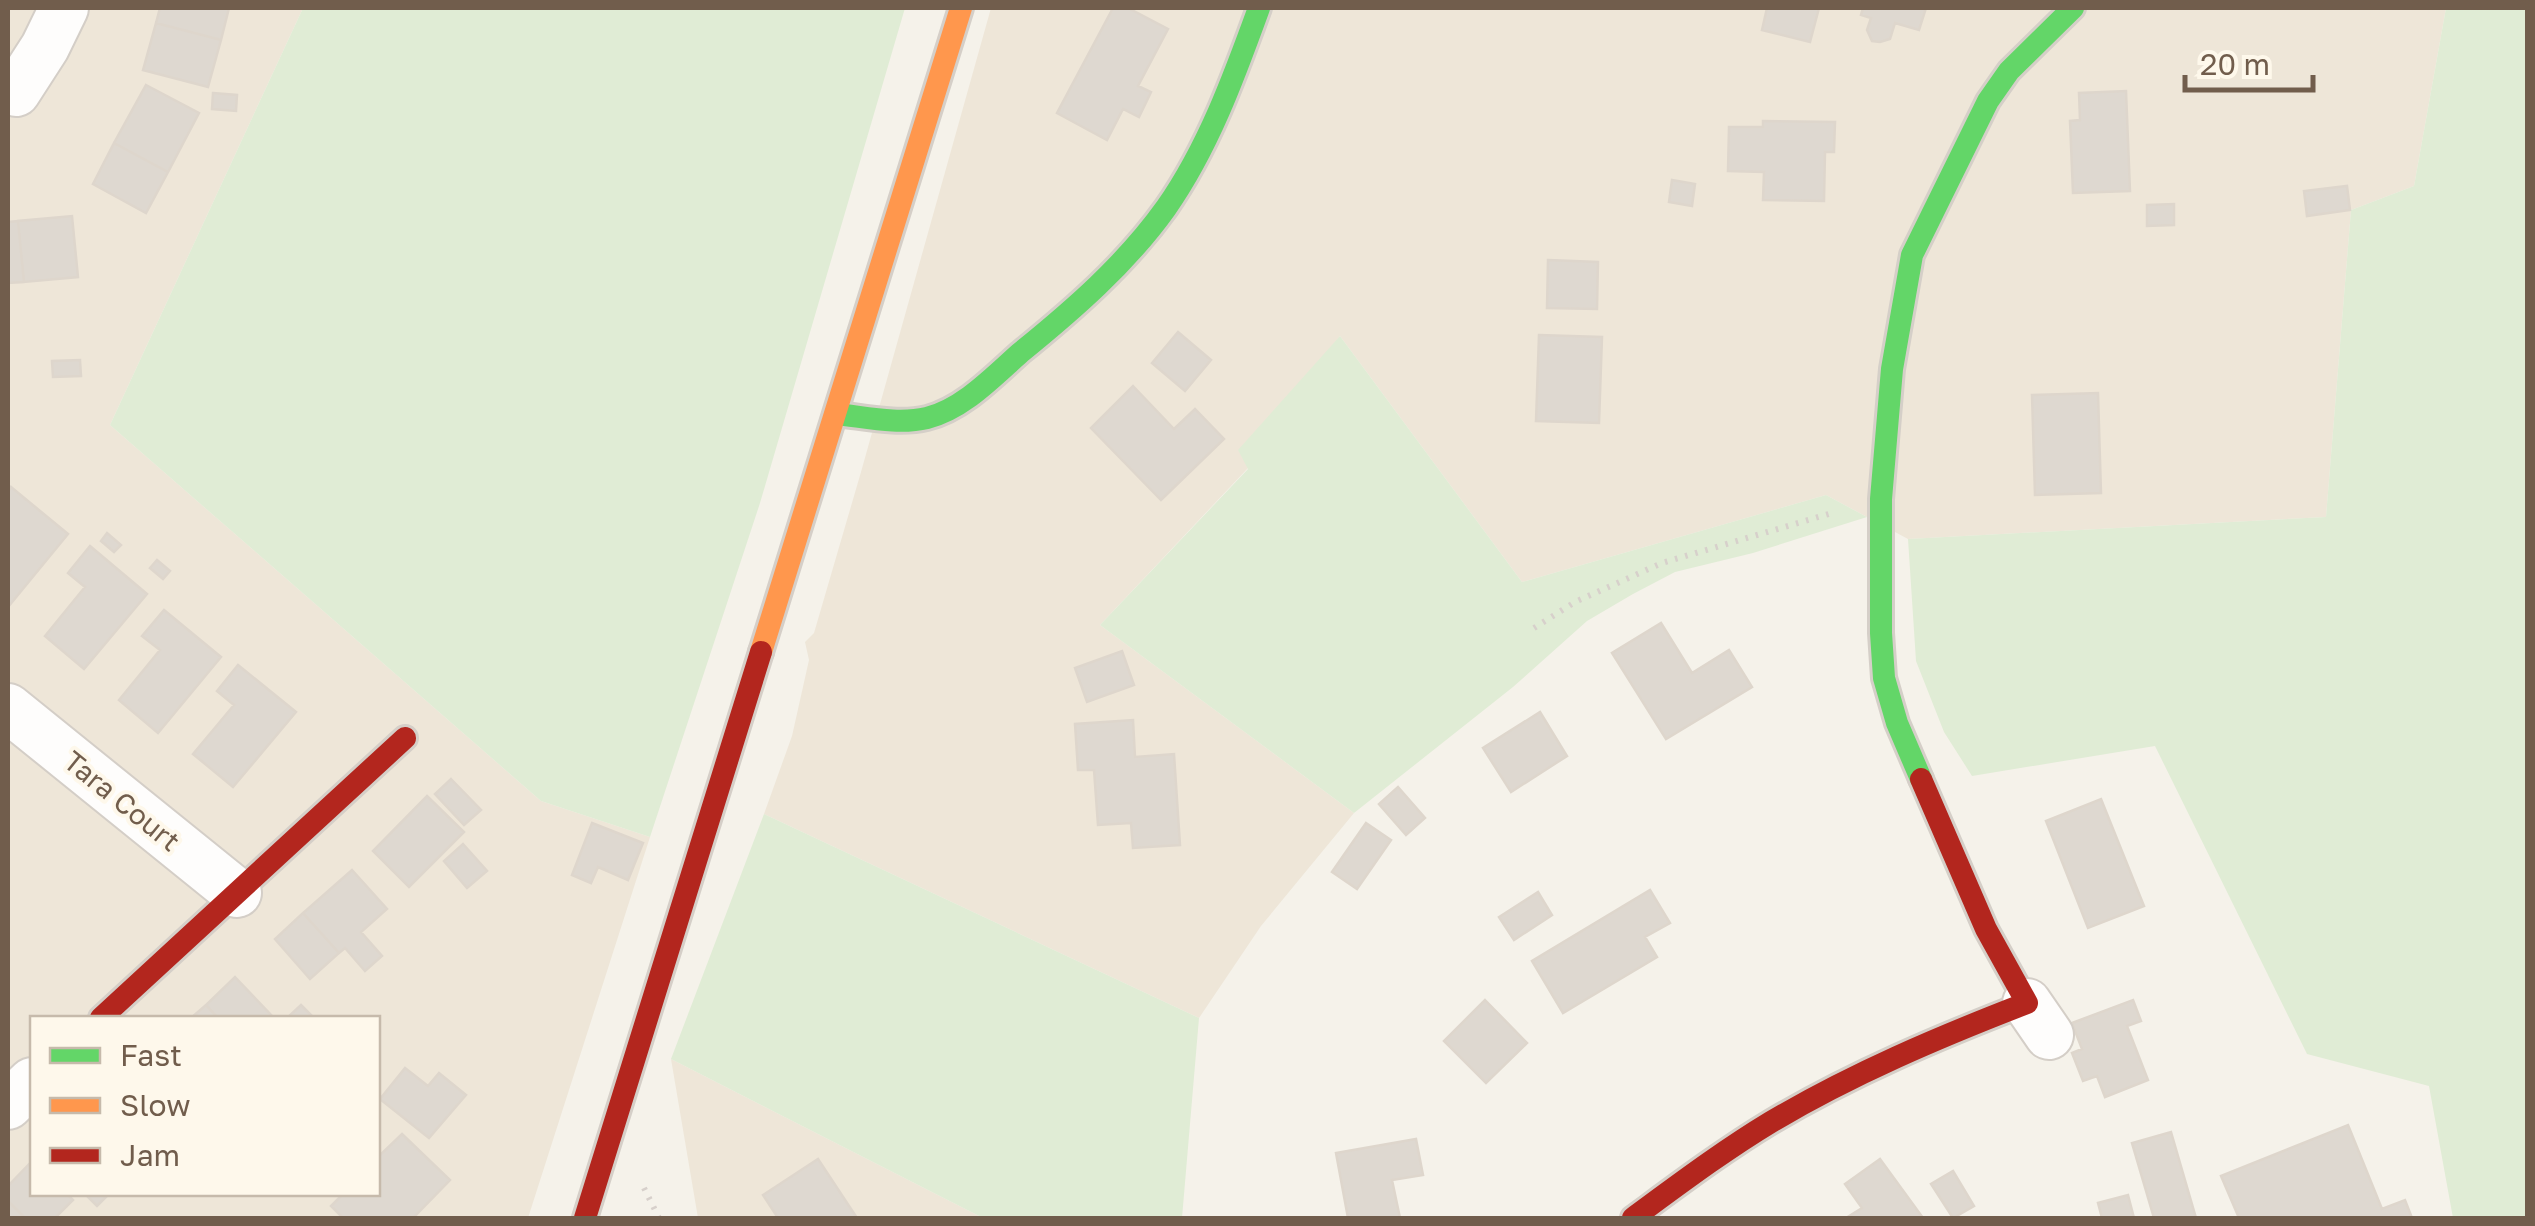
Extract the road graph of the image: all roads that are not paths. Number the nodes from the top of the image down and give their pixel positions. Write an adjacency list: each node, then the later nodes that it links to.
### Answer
1 (64, 8): 5 (street)
2 (961, 8): 6 (street)
3 (1258, 8): 6 (street)
4 (2072, 8): 14 (street)
5 (16, 92)
6 (836, 414): 13 (street)
7 (8, 708): 9 (street, Tara Court)
8 (406, 738): 9 (street)
9 (237, 893): 10 (street)
10 (103, 1016)
11 (30, 1084): 12 (street)
12 (8, 1105)
13 (585, 1218)
14 (1633, 1218)

